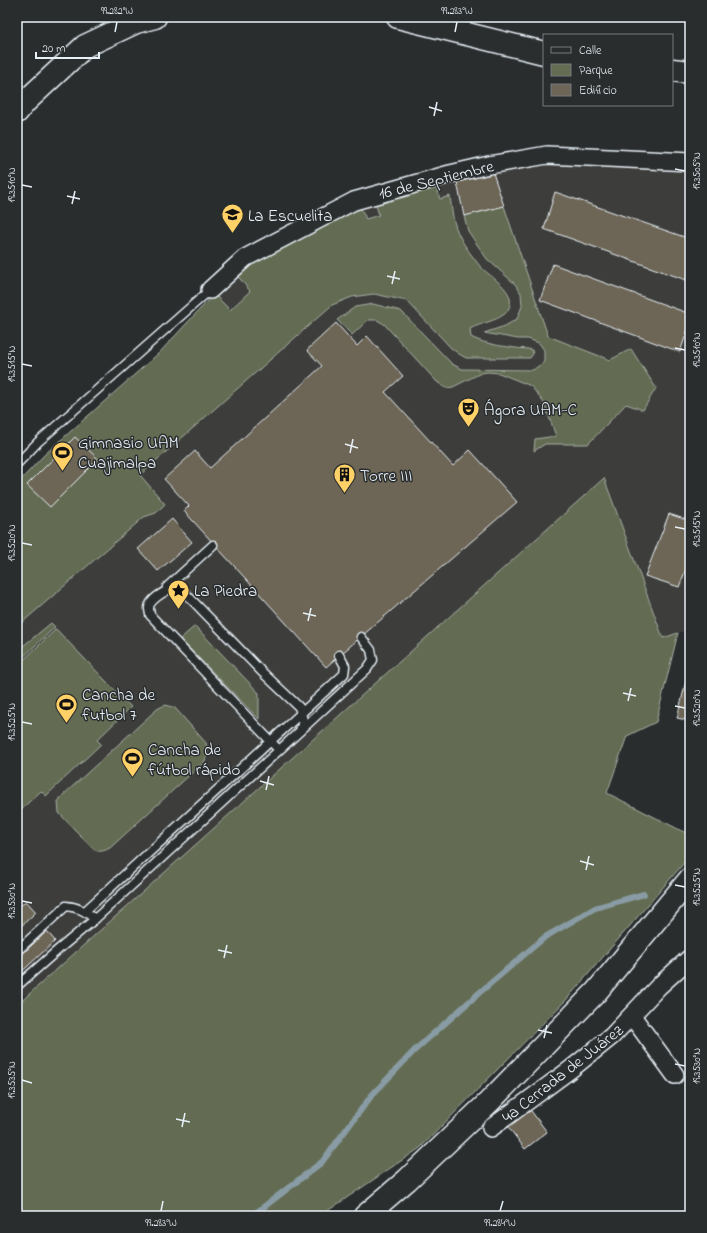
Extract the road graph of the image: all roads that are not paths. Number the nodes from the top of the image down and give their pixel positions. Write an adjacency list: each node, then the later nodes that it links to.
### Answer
1 (155, 17): 6 (street)
2 (407, 18): 3 (street)
3 (543, 53)
4 (673, 70): 5 (street)
5 (690, 72)
6 (17, 112)
7 (690, 162): 8 (street, 16 de Septiembre)
8 (210, 290): 9 (lane)
9 (17, 464)
10 (214, 545): 11 (lane)
11 (160, 594): 14 (lane); 16 (lane)
12 (361, 637): 15 (lane)
13 (338, 656): 14 (lane)
14 (301, 713): 15 (lane); 16 (lane)
15 (300, 731): 17 (lane)
16 (271, 741): 17 (lane); 19 (lane)
17 (279, 750): 20 (lane)
18 (690, 879): 27 (street)
19 (85, 911): 20 (lane); 21 (lane)
20 (95, 919): 23 (lane)
21 (17, 951)
22 (690, 958): 24 (street, 4a Cerrada de Juárez)
23 (17, 986)
24 (632, 1016): 25 (street); 26 (street, 4a Cerrada de Juárez)
25 (675, 1075)
26 (491, 1128)
27 (365, 1216)

